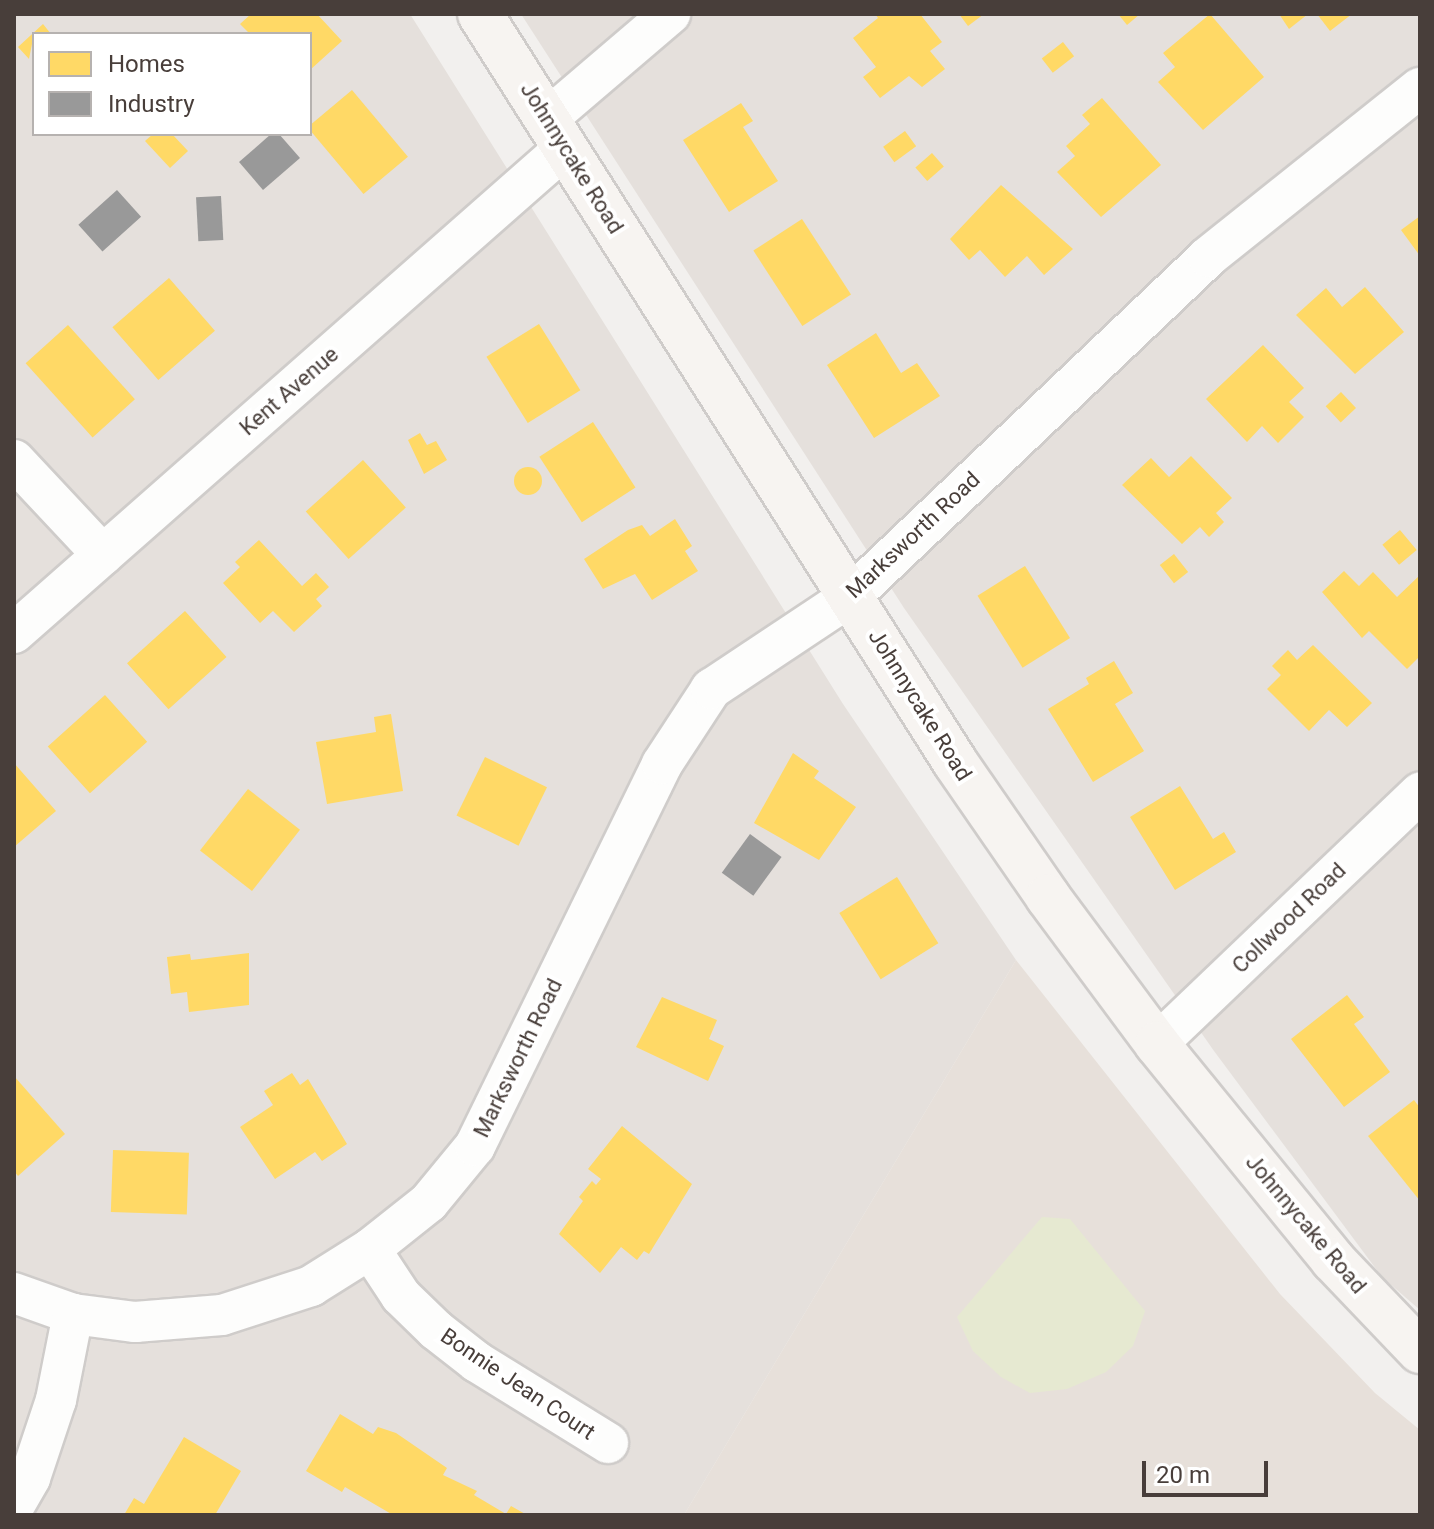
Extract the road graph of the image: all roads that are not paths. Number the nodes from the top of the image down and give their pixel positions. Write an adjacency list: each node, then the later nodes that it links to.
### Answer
1 (480, 14): 4 (main road, Johnnycake Road)
2 (670, 14): 4 (street, Kent Avenue)
3 (1420, 88): 7 (street, Marksworth Road)
4 (556, 134): 6 (street, Kent Avenue); 7 (main road, Johnnycake Road)
5 (14, 460): 6 (street)
6 (103, 555): 8 (street, Kent Avenue)
7 (851, 596): 10 (main road, Johnnycake Road); 11 (street, Marksworth Road)
8 (14, 633)
9 (1420, 793): 10 (street, Collwood Road)
10 (1157, 1044): 14 (main road, Johnnycake Road)
11 (370, 1249): 13 (street, Marksworth Road); 15 (street, Bonnie Jean Court)
12 (14, 1293): 13 (street, Marksworth Road)
13 (73, 1314): 16 (street)
14 (1420, 1351)
15 (608, 1443)
16 (14, 1506)

